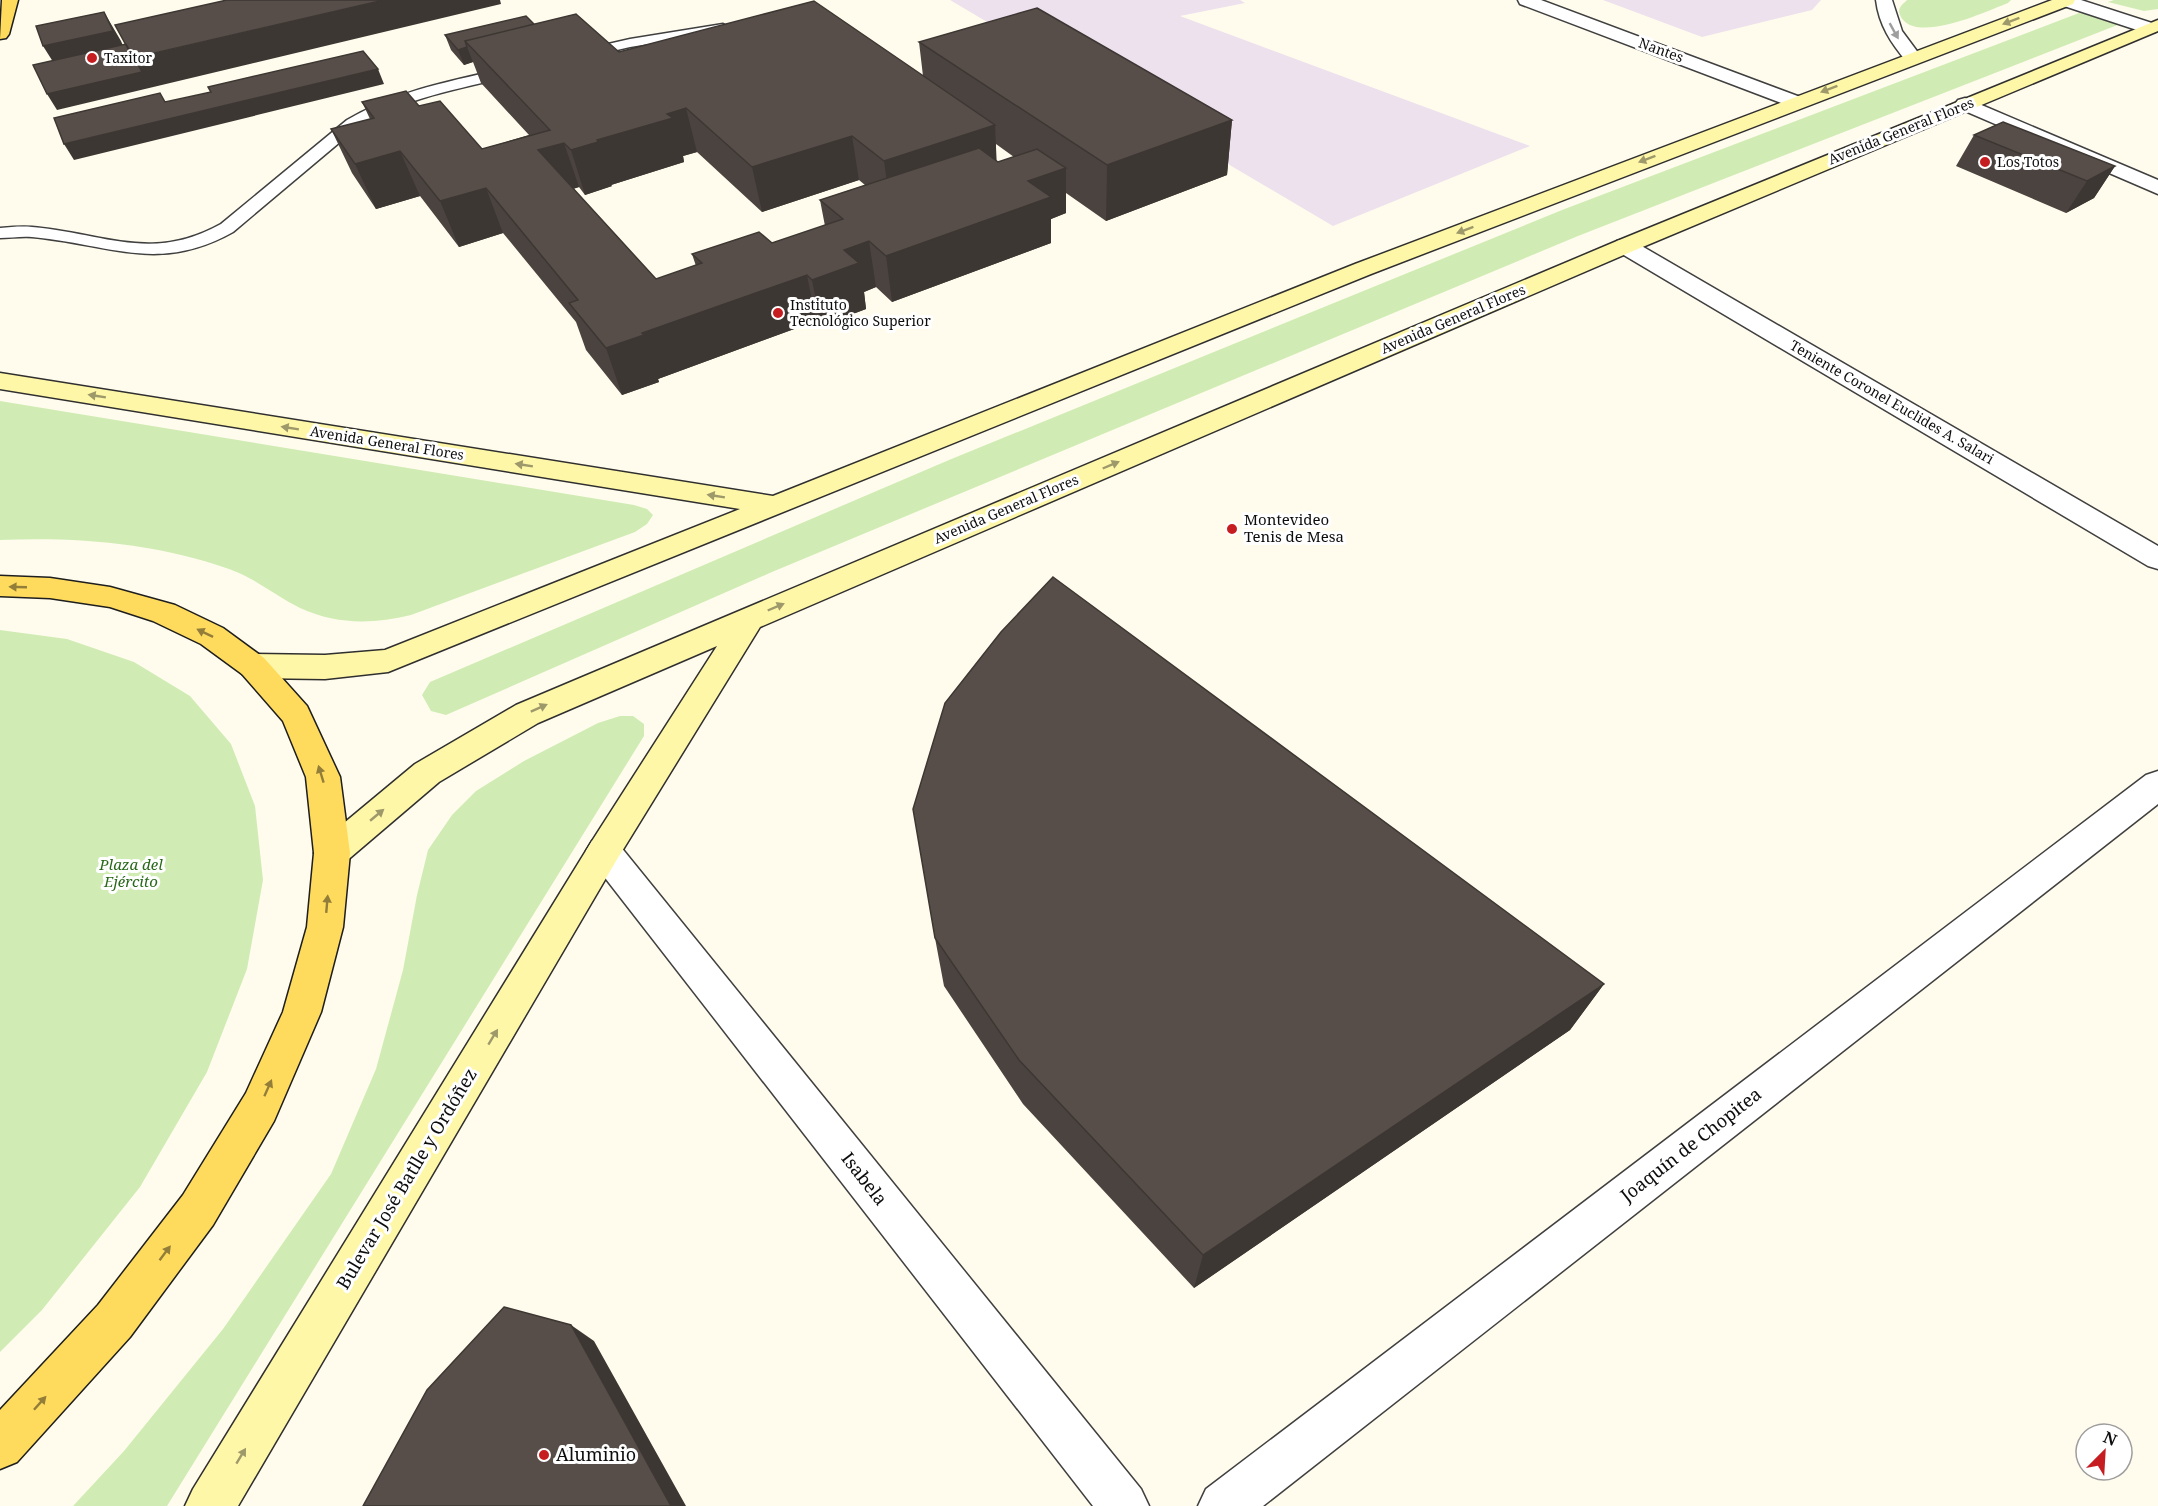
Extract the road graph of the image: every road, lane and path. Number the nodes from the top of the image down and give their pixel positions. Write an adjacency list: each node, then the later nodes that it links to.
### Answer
1 (10, 0): 7 (main road)
2 (1526, 0): 11 (street, Nantes)
3 (1884, 0): 9 (street, one-way to 9)
4 (2066, 0): 6 (street); 9 (main road, one-way to 9)
5 (736, 26): 8 (lane)
6 (2154, 27): 12 (main road, Avenida General Flores)
7 (0, 34)
8 (564, 58)
9 (1913, 58): 11 (main road, one-way to 11)
10 (530, 67): 14 (lane)
11 (1796, 102): 17 (main road, one-way to 17)
12 (1965, 104): 13 (street); 15 (main road, Avenida General Flores)
13 (2158, 188)
14 (0, 233)
15 (1625, 246): 18 (street, Teniente Coronel Euclides A. Salari); 20 (main road, Avenida General Flores, one-way to 15)
16 (0, 381): 17 (main road, Avenida General Flores, one-way to 16)
17 (774, 505): 21 (main road)
18 (2158, 559)
19 (0, 586): 21 (main road, one-way to 19)
20 (750, 618): 23 (main road); 24 (main road, Avenida General Flores, one-way to 20)
21 (253, 666): 24 (main road, one-way to 21)
22 (2158, 785): 28 (street, Joaquín de Chopitea)
23 (604, 852): 26 (main road, Bulevar José Batlle y Ordóñez, one-way to 23); 27 (street, Isabela)
24 (332, 853): 25 (main road, one-way to 24)
25 (0, 1445)
26 (210, 1506)
27 (1124, 1506)
28 (1224, 1506)

